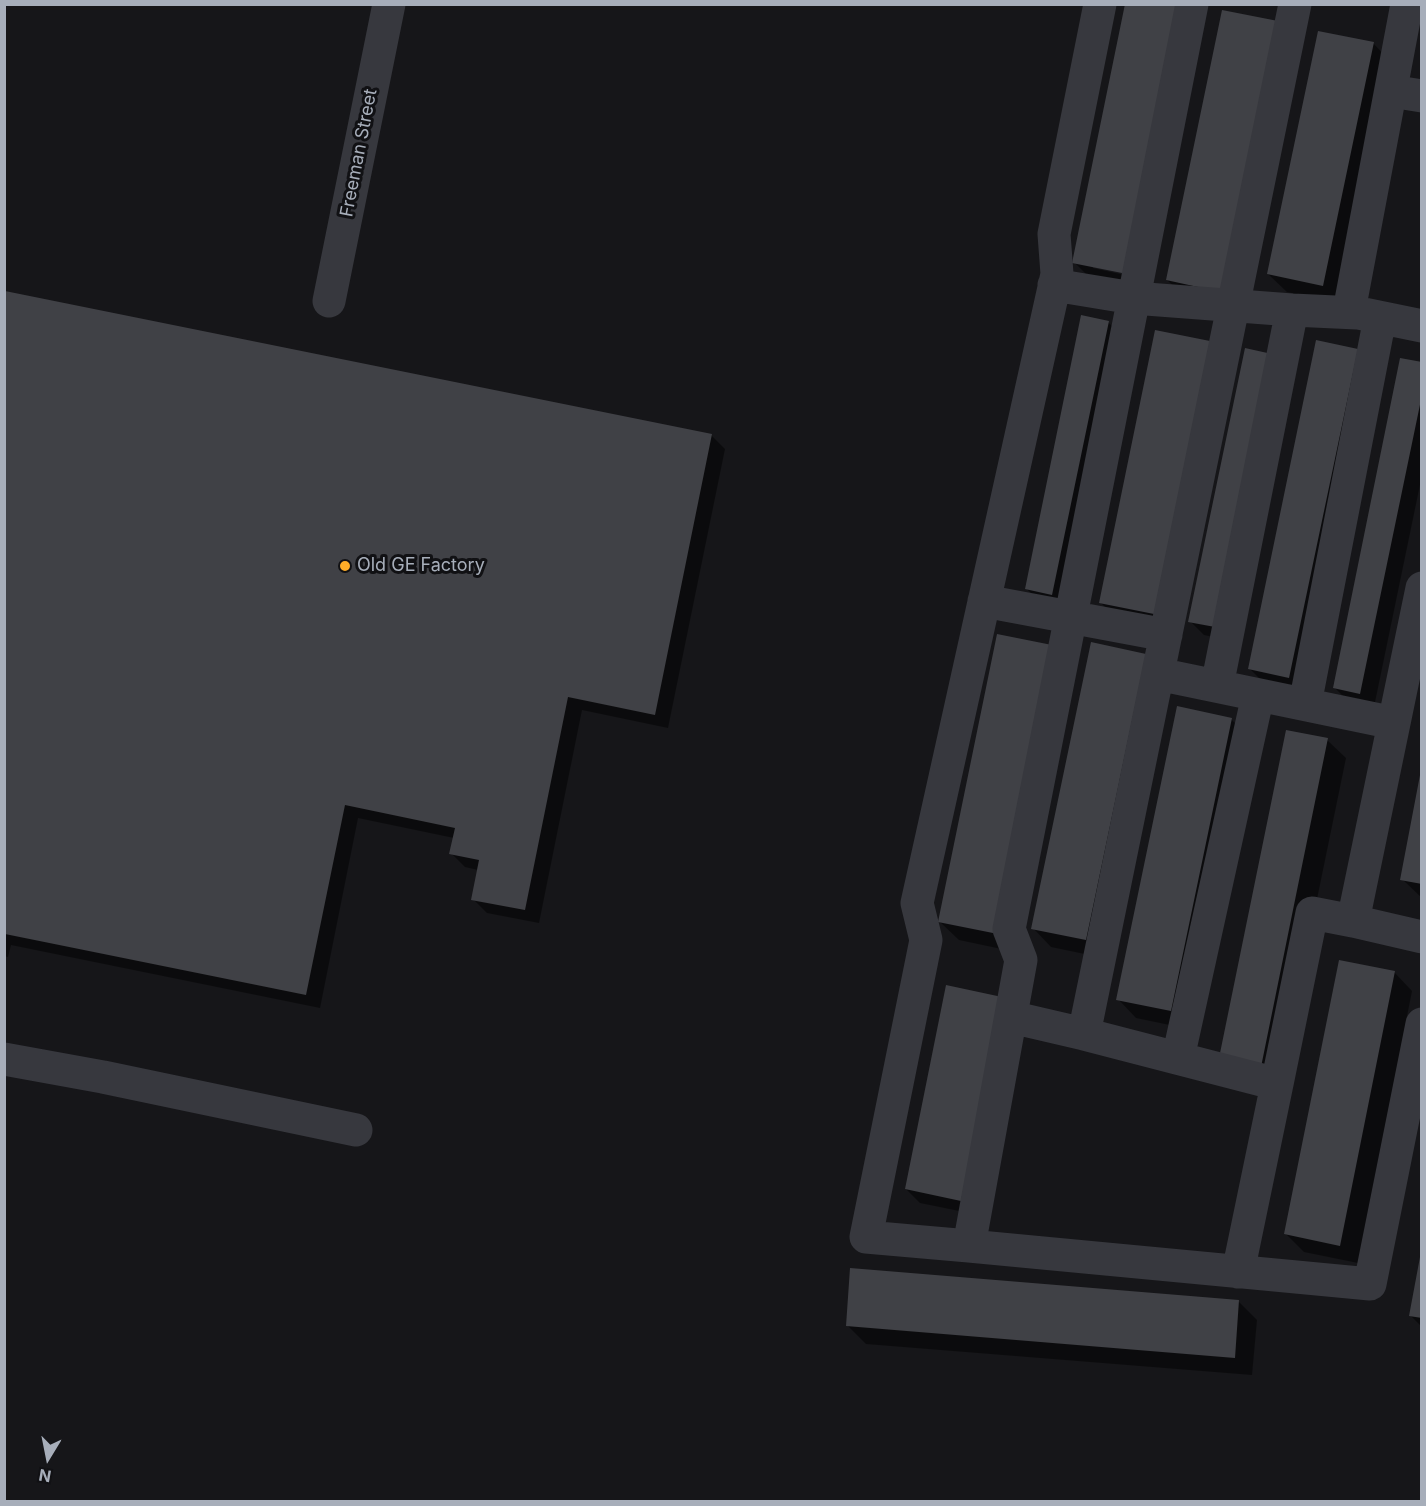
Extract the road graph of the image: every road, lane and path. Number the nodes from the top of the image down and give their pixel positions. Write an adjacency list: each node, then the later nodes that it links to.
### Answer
1 (389, 4): 9 (street, Freeman Street)
2 (1100, 4): 7 (street)
3 (1192, 4): 8 (street)
4 (1294, 4): 10 (street)
5 (1407, 4): 6 (street)
6 (1406, 94): 12 (street)
7 (1054, 285): 8 (street); 15 (street)
8 (1133, 297): 10 (street); 16 (street)
9 (329, 301)
10 (1234, 306): 11 (street); 17 (street)
11 (1292, 310): 12 (street); 19 (street)
12 (1368, 315): 13 (street); 21 (street)
13 (1422, 326)
14 (1422, 588): 22 (street)
15 (984, 600): 16 (street); 32 (street)
16 (1070, 616): 17 (street); 25 (street)
17 (1166, 635): 18 (street)
18 (1158, 674): 19 (street); 27 (street)
19 (1217, 686): 20 (street)
20 (1258, 695): 21 (street); 28 (street)
21 (1305, 704): 22 (street)
22 (1394, 723): 23 (street)
23 (1353, 921): 24 (street); 30 (street)
24 (1422, 938)
25 (1011, 1017): 27 (street); 32 (street)
26 (1422, 1024): 33 (street)
27 (1084, 1034): 28 (street)
28 (1178, 1058): 30 (street)
29 (4, 1059): 31 (street)
30 (1277, 1084): 33 (street)
31 (356, 1130)
32 (969, 1246): 33 (street)
33 (1238, 1272)

